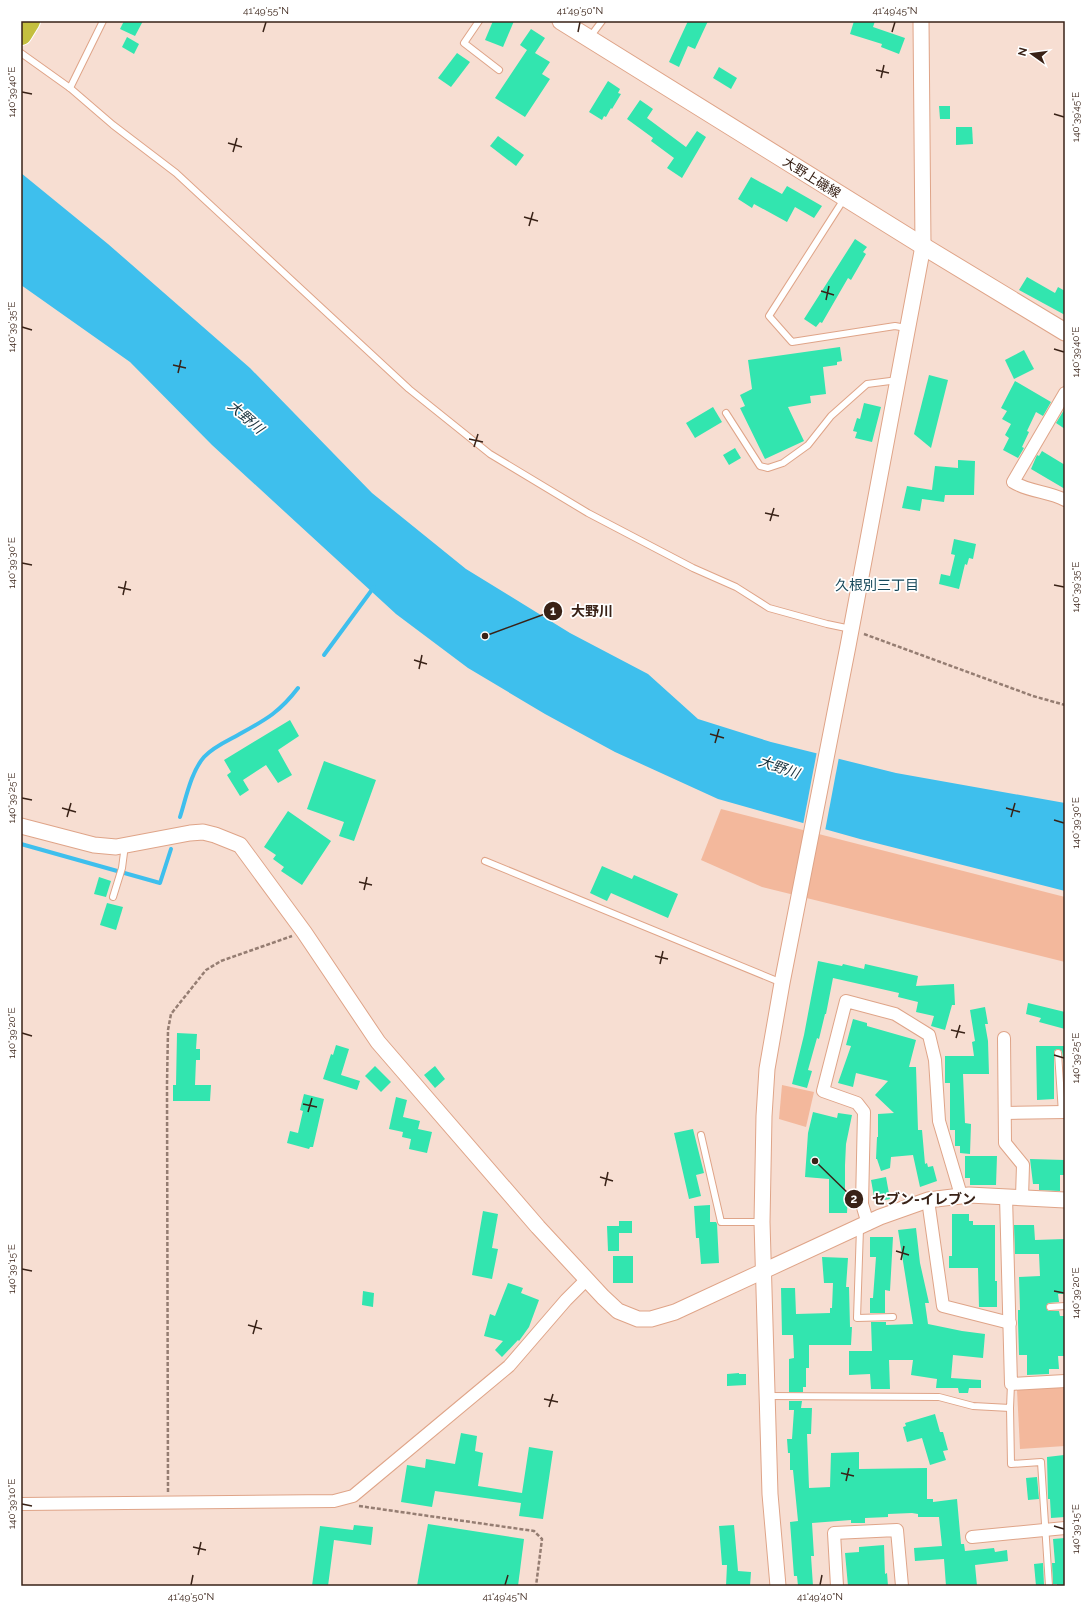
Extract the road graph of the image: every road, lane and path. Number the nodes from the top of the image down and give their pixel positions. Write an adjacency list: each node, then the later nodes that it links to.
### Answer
1 (103, 21): 9 (lane)
2 (479, 21): 8 (lane)
3 (561, 21): 6 (main road, 大野上磯線)
4 (602, 21): 6 (lane)
5 (921, 21): 11 (street)
6 (589, 38): 10 (main road, 大野上磯線)
7 (21, 53): 9 (lane)
8 (499, 70)
9 (70, 88): 18 (lane)
10 (845, 197): 11 (main road, 大野上磯線); 12 (lane)
11 (923, 246): 12 (street); 13 (main road, 大野上磯線)
12 (908, 329): 14 (street)
13 (1065, 332)
14 (898, 380): 16 (lane); 18 (street)
15 (1065, 393): 17 (street)
16 (726, 413)
17 (1065, 500)
18 (851, 628): 19 (path); 25 (street)
19 (1065, 705)
20 (21, 826): 21 (street)
21 (125, 845): 23 (lane); 24 (street)
22 (485, 862): 25 (lane)
23 (113, 897)
24 (304, 932): 39 (street); 49 (path)
25 (782, 983): 36 (street)
26 (1004, 1038): 28 (street)
27 (1058, 1053): 29 (lane)
28 (1005, 1113): 29 (street); 33 (street)
29 (1064, 1113)
30 (701, 1135): 36 (lane)
31 (961, 1195): 32 (street); 34 (street); 37 (street)
32 (1006, 1196): 33 (street); 43 (street)
33 (1022, 1197): 35 (street)
34 (928, 1200): 37 (street); 43 (street)
35 (1065, 1200)
36 (762, 1222): 38 (street)
37 (864, 1225): 38 (street); 42 (lane)
38 (764, 1270): 39 (street); 46 (street)
39 (587, 1279): 48 (street)
40 (1065, 1306): 41 (lane)
41 (1050, 1307)
42 (892, 1317)
43 (1010, 1323): 45 (street)
44 (1065, 1381): 45 (street)
45 (1011, 1384): 47 (lane)
46 (766, 1396): 47 (lane); 55 (street)
47 (1010, 1408): 52 (lane)
48 (353, 1496): 49 (street); 54 (path)
49 (168, 1502): 50 (street)
50 (21, 1504)
51 (1065, 1528): 52 (street)
52 (1046, 1530): 53 (street); 58 (lane)
53 (972, 1537)
54 (536, 1586)
55 (778, 1586)
56 (837, 1586): 57 (street)
57 (902, 1586)
58 (1049, 1586)

